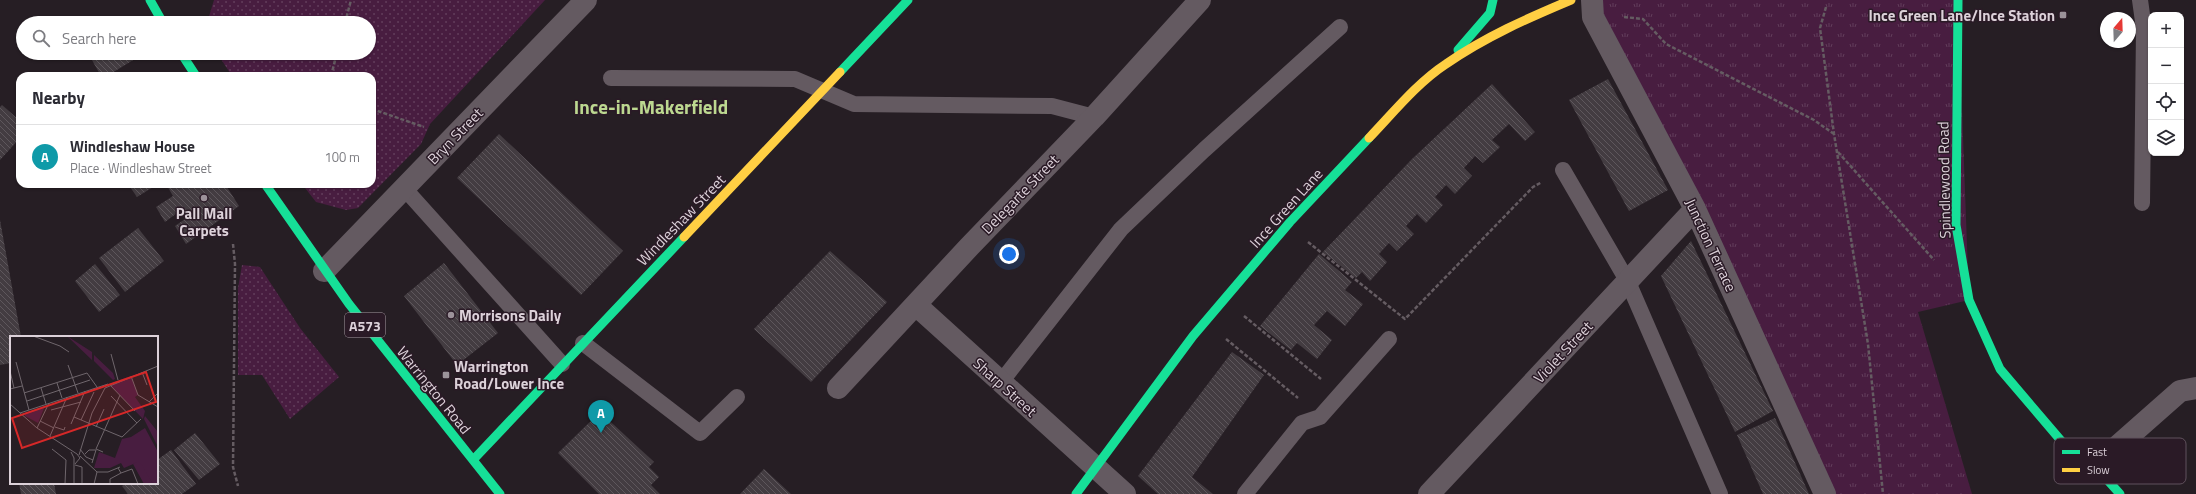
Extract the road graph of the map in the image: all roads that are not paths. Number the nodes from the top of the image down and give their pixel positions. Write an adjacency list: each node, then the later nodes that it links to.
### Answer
1 (150, 0): 10 (street)
2 (586, 0): 20 (street, Bryn Street)
3 (908, 0): 16 (street, Windleshaw Street)
4 (1200, 0): 17 (street, Delegarte Street)
5 (1493, 0): 13 (street)
6 (1571, 0): 13 (street, Ince Green Lane)
7 (1958, 0): 33 (street, Spindlewood Road)
8 (2140, 0): 21 (lane)
9 (1593, 9): 22 (street, Junction Terrace)
10 (159, 16)
11 (1340, 27): 29 (lane)
12 (185, 60): 14 (street)
13 (1445, 64): 36 (street, Ince Green Lane)
14 (193, 72)
15 (611, 78): 16 (lane)
16 (823, 91): 17 (lane); 27 (street, Windleshaw Street)
17 (1094, 117): 25 (street, Delegarte Street)
18 (1563, 170): 24 (lane)
19 (269, 188): 23 (street, Warrington Road / A573)
20 (404, 188): 23 (street, Bryn Street); 28 (lane)
21 (2142, 203)
22 (1695, 209): 24 (street, Violet Street); 44 (street, Junction Terrace)
23 (324, 272): 35 (street, Warrington Road / A573)
24 (1628, 282): 42 (street, Violet Street); 43 (lane)
25 (916, 305): 29 (street, Sharp Street); 30 (street, Delegarte Street)
26 (1389, 339): 41 (lane)
27 (583, 343): 28 (street, Windleshaw Street); 32 (lane)
28 (562, 364): 35 (street, Windleshaw Street)
29 (1001, 382): 36 (street, Sharp Street)
30 (838, 388)
31 (2196, 388): 34 (street)
32 (737, 396)
33 (2059, 438)
34 (2127, 438)
35 (473, 460): 38 (street, Warrington Road / A573)
36 (1095, 468): 39 (street, Ince Green Lane); 40 (street, Sharp Street)
37 (2111, 484): 45 (street, Spindlewood Road)
38 (500, 494)
39 (1076, 494)
40 (1125, 494)
41 (1245, 494)
42 (1429, 494)
43 (1720, 494)
44 (1825, 494)
45 (2120, 494)

